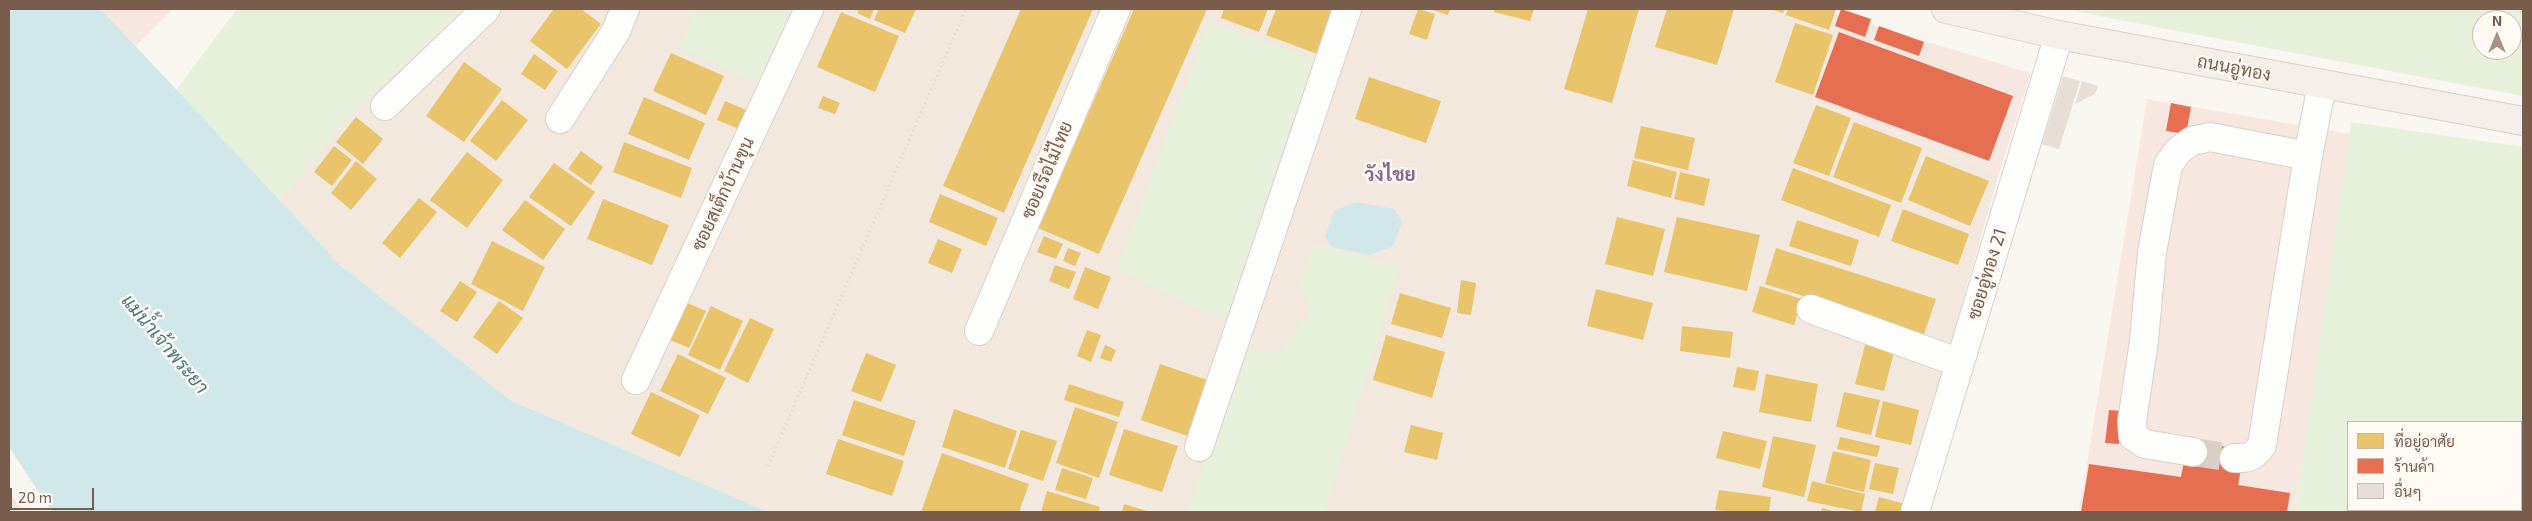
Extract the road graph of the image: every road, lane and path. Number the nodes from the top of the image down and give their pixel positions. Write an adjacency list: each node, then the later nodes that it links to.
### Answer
1 (486, 9): 10 (street)
2 (625, 9): 11 (street)
3 (809, 9): 17 (street, ซอยสเต็กบ้านขุน)
4 (966, 9): 21 (path)
5 (1116, 9): 15 (street, ซอยเรือไม้ไทย)
6 (1347, 9): 18 (street)
7 (1946, 9): 8 (main road, ถนนอู่ทอง)
8 (2059, 35): 9 (main road, ถนนอู่ทอง); 16 (street, ซอยอู่ทอง 21)
9 (2322, 85): 12 (main road, ถนนอู่ทอง); 13 (street)
10 (385, 106)
11 (560, 120)
12 (2523, 121)
13 (2308, 156): 19 (street); 20 (street)
14 (1811, 309): 16 (street)
15 (979, 331)
16 (1960, 363): 22 (street, ซอยอู่ทอง 21)
17 (636, 380)
18 (1199, 447)
19 (2193, 452)
20 (2234, 458)
21 (768, 466)
22 (1915, 512)

